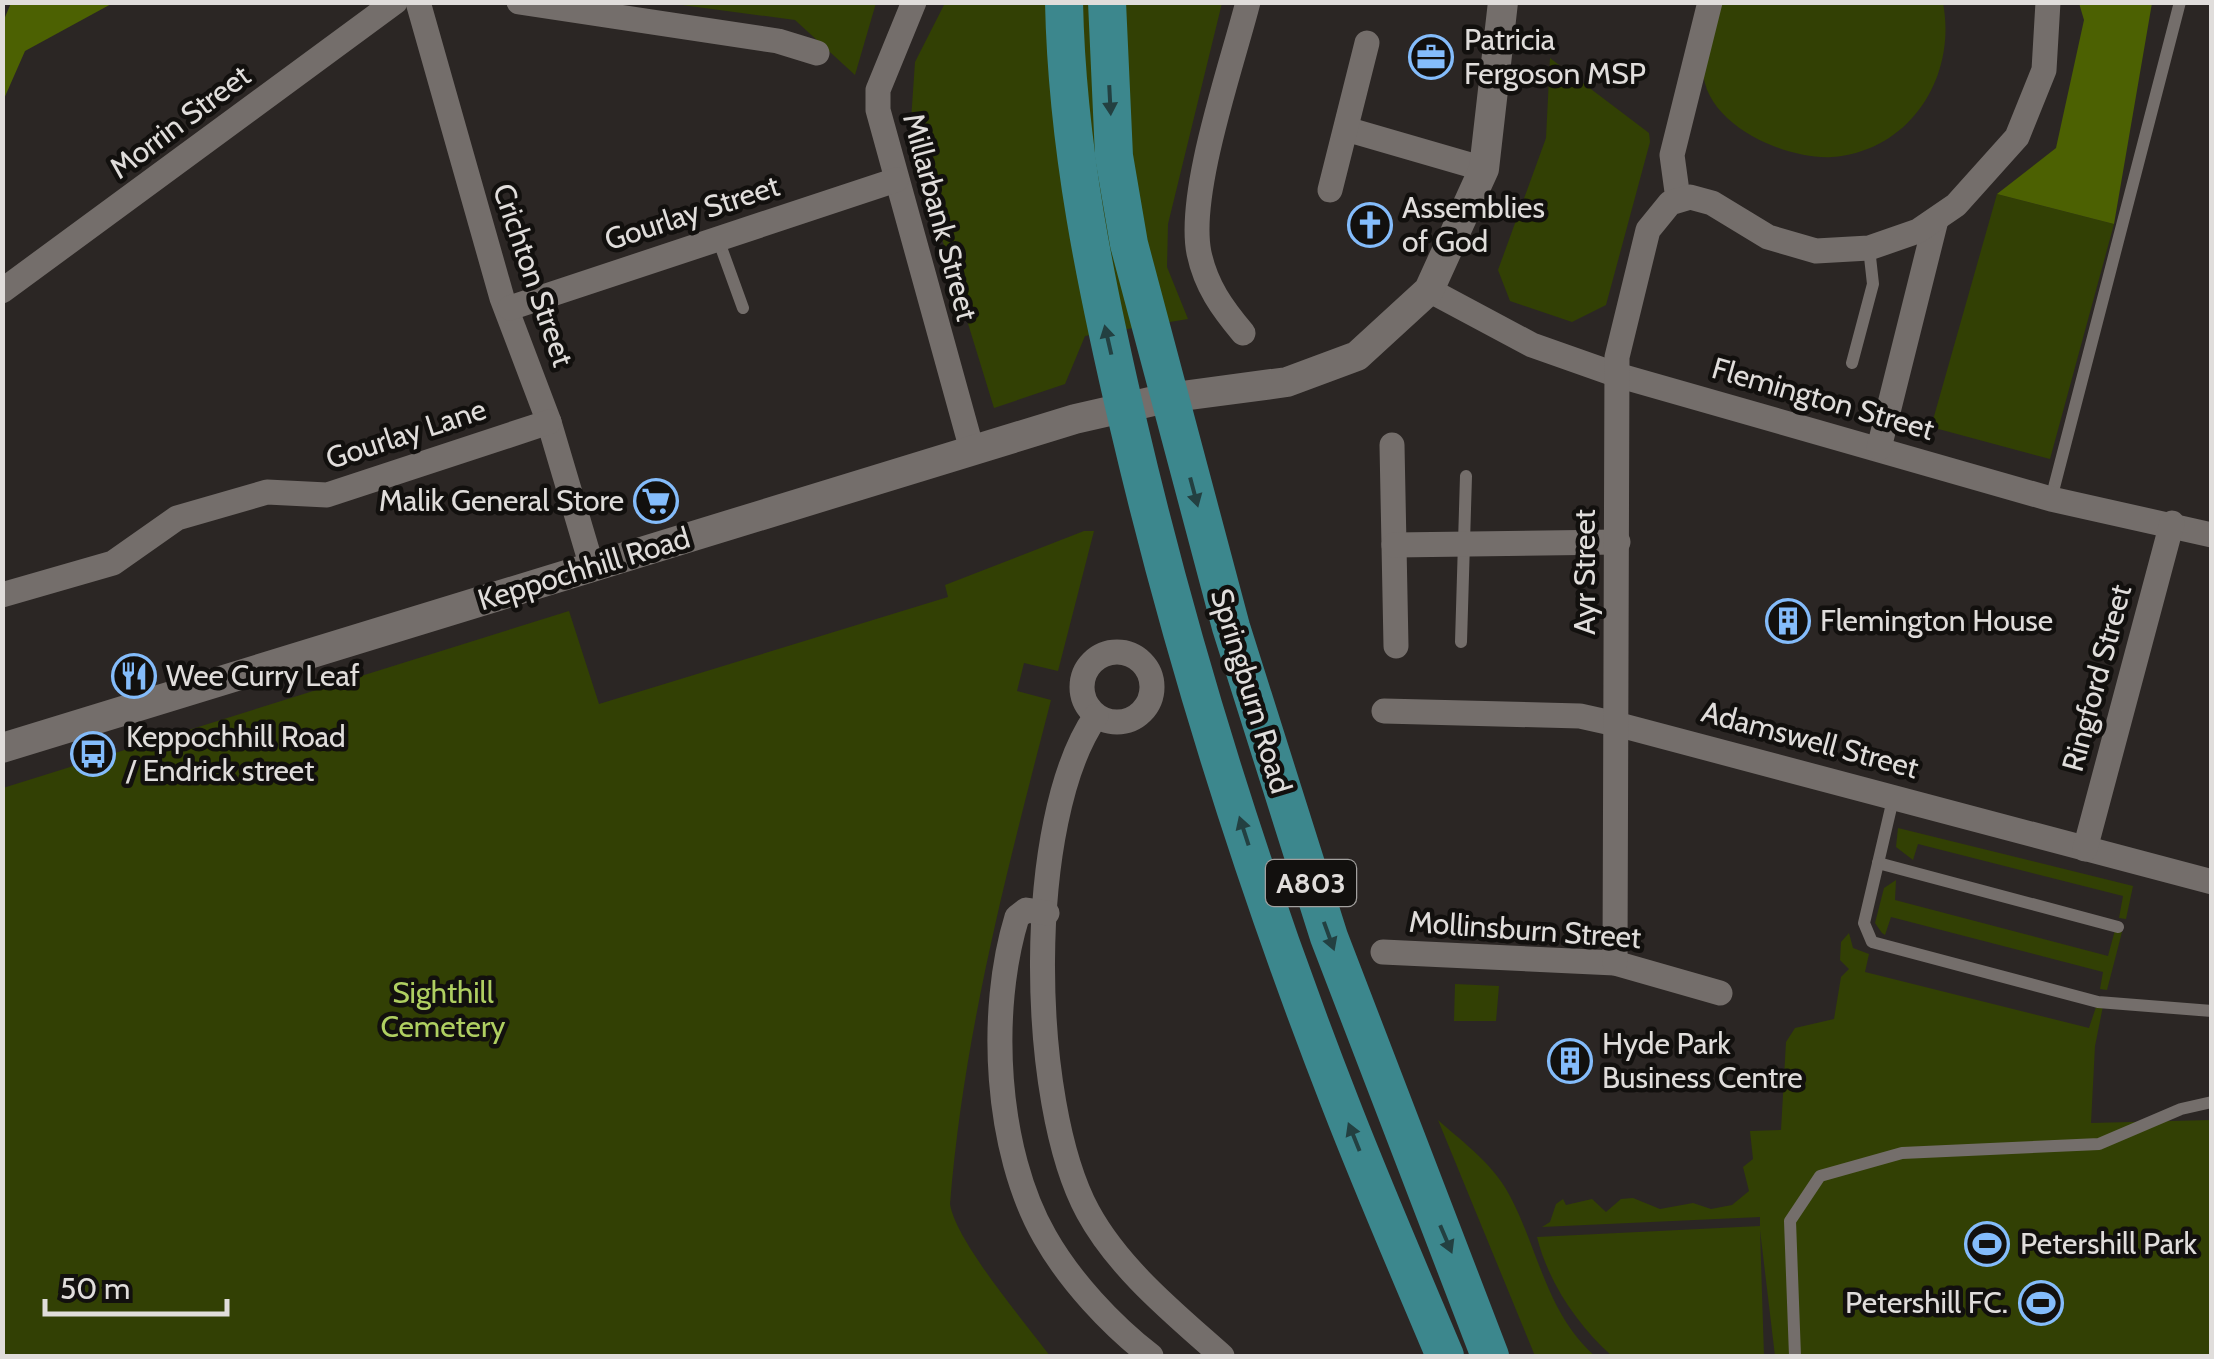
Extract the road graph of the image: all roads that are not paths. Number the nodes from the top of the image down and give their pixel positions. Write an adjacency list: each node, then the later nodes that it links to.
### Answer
1 (394, 2): 22 (street, Morrin Street)
2 (418, 2): 24 (street, Crichton Street)
3 (519, 2): 13 (street)
4 (914, 2): 16 (street, Millarbank Street)
5 (1064, 2): 30 (main road, Springburn Road / A803, one-way to 5)
6 (1107, 2): 29 (main road, Springburn Road / A803, one-way to 29)
7 (1248, 2): 26 (street)
8 (1503, 2): 15 (street)
9 (1710, 2): 18 (street)
10 (2048, 2): 19 (street)
11 (2180, 2): 36 (lane)
12 (1367, 43): 14 (street)
13 (817, 53)
14 (1346, 129): 15 (street); 17 (street)
15 (1484, 169): 23 (street)
16 (896, 180): 20 (street, Gourlay Street); 34 (street, Millarbank Street)
17 (1330, 190)
18 (1678, 199): 21 (street); 28 (street, Ayr Street)
19 (1936, 220): 21 (street); 33 (street)
20 (718, 239): 24 (street, Gourlay Street); 25 (lane)
21 (1870, 248): 27 (lane)
22 (2, 290)
23 (1429, 290): 28 (street, Flemington Street); 29 (street, Keppochhill Road)
24 (510, 308): 31 (street, Crichton Street)
25 (743, 308)
26 (1243, 333)
27 (1852, 363)
28 (1616, 375): 33 (street, Flemington Street); 39 (street, Ayr Street)
29 (1167, 398): 30 (street, Keppochhill Road); 64 (main road, Springburn Road / A803, one-way to 64)
30 (1124, 406): 34 (street, Keppochhill Road); 63 (main road, Springburn Road / A803, one-way to 30)
31 (549, 422): 42 (street, Crichton Street); 43 (street, Gourlay Lane)
32 (1392, 445): 41 (street)
33 (1879, 448): 36 (street, Flemington Street)
34 (972, 450): 42 (street, Keppochhill Road)
35 (1466, 476): 40 (lane)
36 (2052, 499): 37 (street, Flemington Street)
37 (2172, 523): 38 (street, Flemington Street); 51 (street, Ringford Street)
38 (2212, 535)
39 (1618, 542): 40 (street); 48 (street, Ayr Street)
40 (1464, 544): 41 (street); 44 (lane)
41 (1394, 545): 45 (street)
42 (592, 567): 49 (street, Keppochhill Road)
43 (2, 595)
44 (1461, 642)
45 (1396, 646)
46 (1384, 710): 48 (street, Adamswell Street)
47 (1096, 716): 54 (street)
48 (1616, 724): 50 (street, Adamswell Street); 57 (street, Ayr Street)
49 (2, 748)
50 (1894, 796): 51 (street, Adamswell Street); 52 (lane)
51 (2085, 849): 53 (street, Adamswell Street)
52 (1878, 863): 55 (lane); 59 (lane)
53 (2212, 882)
54 (1047, 913): 61 (street); 62 (street)
55 (2118, 927)
56 (1383, 952): 57 (street, Mollinsburn Street)
57 (1615, 963): 58 (street, Mollinsburn Street)
58 (1720, 993)
59 (2212, 1011)
60 (2212, 1102): 65 (lane)
61 (1151, 1356)
62 (1222, 1356)
63 (1445, 1356)
64 (1490, 1356)
65 (1795, 1356)

